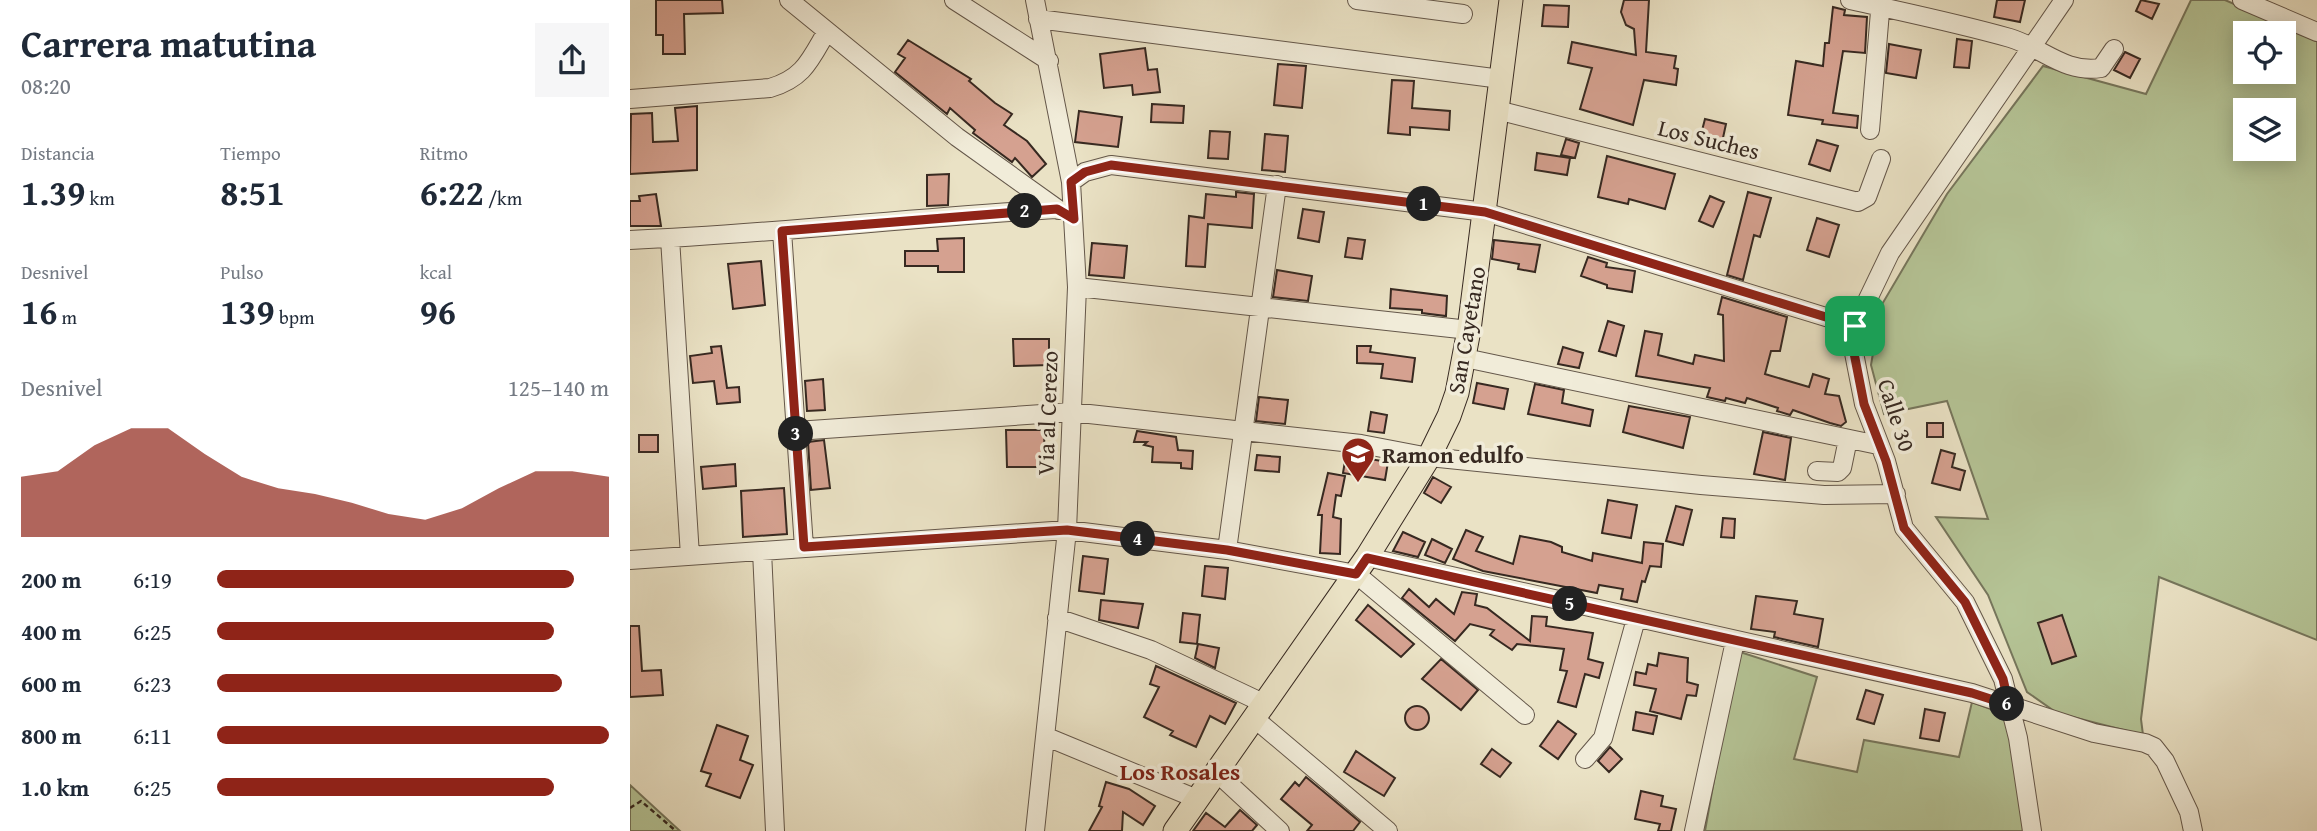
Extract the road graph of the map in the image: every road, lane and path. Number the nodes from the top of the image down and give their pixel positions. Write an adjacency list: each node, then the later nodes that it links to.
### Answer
1 (789, 0): 13 (street)
2 (954, 0): 17 (street)
3 (1035, 0): 12 (street, Via al Cerezo)
4 (1357, 0): 10 (street)
5 (1511, 0): 18 (main road, San Cayetano)
6 (1850, 0): 9 (street)
7 (2064, 0): 16 (street, Calle 30)
8 (2242, 0): 14 (street)
9 (1881, 3): 16 (street); 21 (street)
10 (1430, 5): 11 (street)
11 (1463, 14)
12 (1038, 19): 17 (street, Via al Cerezo); 18 (street)
13 (827, 31): 19 (street); 25 (street)
14 (2317, 32)
15 (2114, 49): 16 (street)
16 (2038, 51): 33 (street, Calle 30)
17 (1049, 61): 23 (street, Via al Cerezo)
18 (1501, 79): 20 (main road, San Cayetano)
19 (630, 99)
20 (1497, 110): 22 (street, Los Suches); 26 (main road, San Cayetano)
21 (1870, 130)
22 (1881, 159)
23 (1071, 182): 24 (street); 27 (street, Via al Cerezo)
24 (1277, 185): 26 (street); 32 (street)
25 (1057, 209): 27 (street); 28 (street)
26 (1485, 212): 33 (street); 34 (main road, San Cayetano)
27 (1074, 219): 31 (street, Via al Cerezo)
28 (782, 231): 29 (street); 37 (street)
29 (670, 238): 30 (street); 48 (street)
30 (630, 240)
31 (1077, 287): 32 (street); 36 (street, Via al Cerezo)
32 (1259, 306): 34 (street); 38 (street)
33 (1855, 326): 40 (street, Calle 30)
34 (1469, 330): 35 (main road, San Cayetano)
35 (1465, 358): 39 (street); 41 (main road, San Cayetano)
36 (1071, 412): 37 (street); 38 (street); 44 (street, Via al Cerezo)
37 (796, 430): 45 (street)
38 (1244, 431): 41 (street); 46 (street)
39 (1848, 439): 40 (street); 42 (street)
40 (1878, 445): 43 (street, Calle 30)
41 (1429, 457): 43 (street); 50 (main road, San Cayetano)
42 (1817, 471)
43 (1896, 495): 54 (street, Calle 30)
44 (1067, 530): 45 (street); 46 (street); 51 (street, Via al Cerezo)
45 (804, 547): 47 (street)
46 (1227, 550): 50 (street)
47 (762, 551): 48 (street); 63 (street)
48 (690, 556): 49 (street)
49 (630, 560)
50 (1362, 566): 52 (street); 55 (main road, San Cayetano); 56 (street)
51 (1057, 618): 55 (street); 57 (street, Via al Cerezo)
52 (1636, 619): 53 (street); 58 (street)
53 (1735, 640): 54 (street); 68 (street)
54 (2012, 706): 69 (street, Calle 30); 70 (street)
55 (1258, 710): 59 (main road, San Cayetano); 67 (street)
56 (1525, 715)
57 (1047, 737): 60 (street); 64 (street, Via al Cerezo)
58 (1585, 759)
59 (1216, 772): 60 (main road, San Cayetano); 66 (street)
60 (1197, 799): 65 (main road, San Cayetano)
61 (630, 808): 62 (path)
62 (676, 831)
63 (775, 831)
64 (1035, 831)
65 (1175, 831)
66 (1280, 831)
67 (1388, 831)
68 (1694, 831)
69 (2032, 831)
70 (2193, 831)

